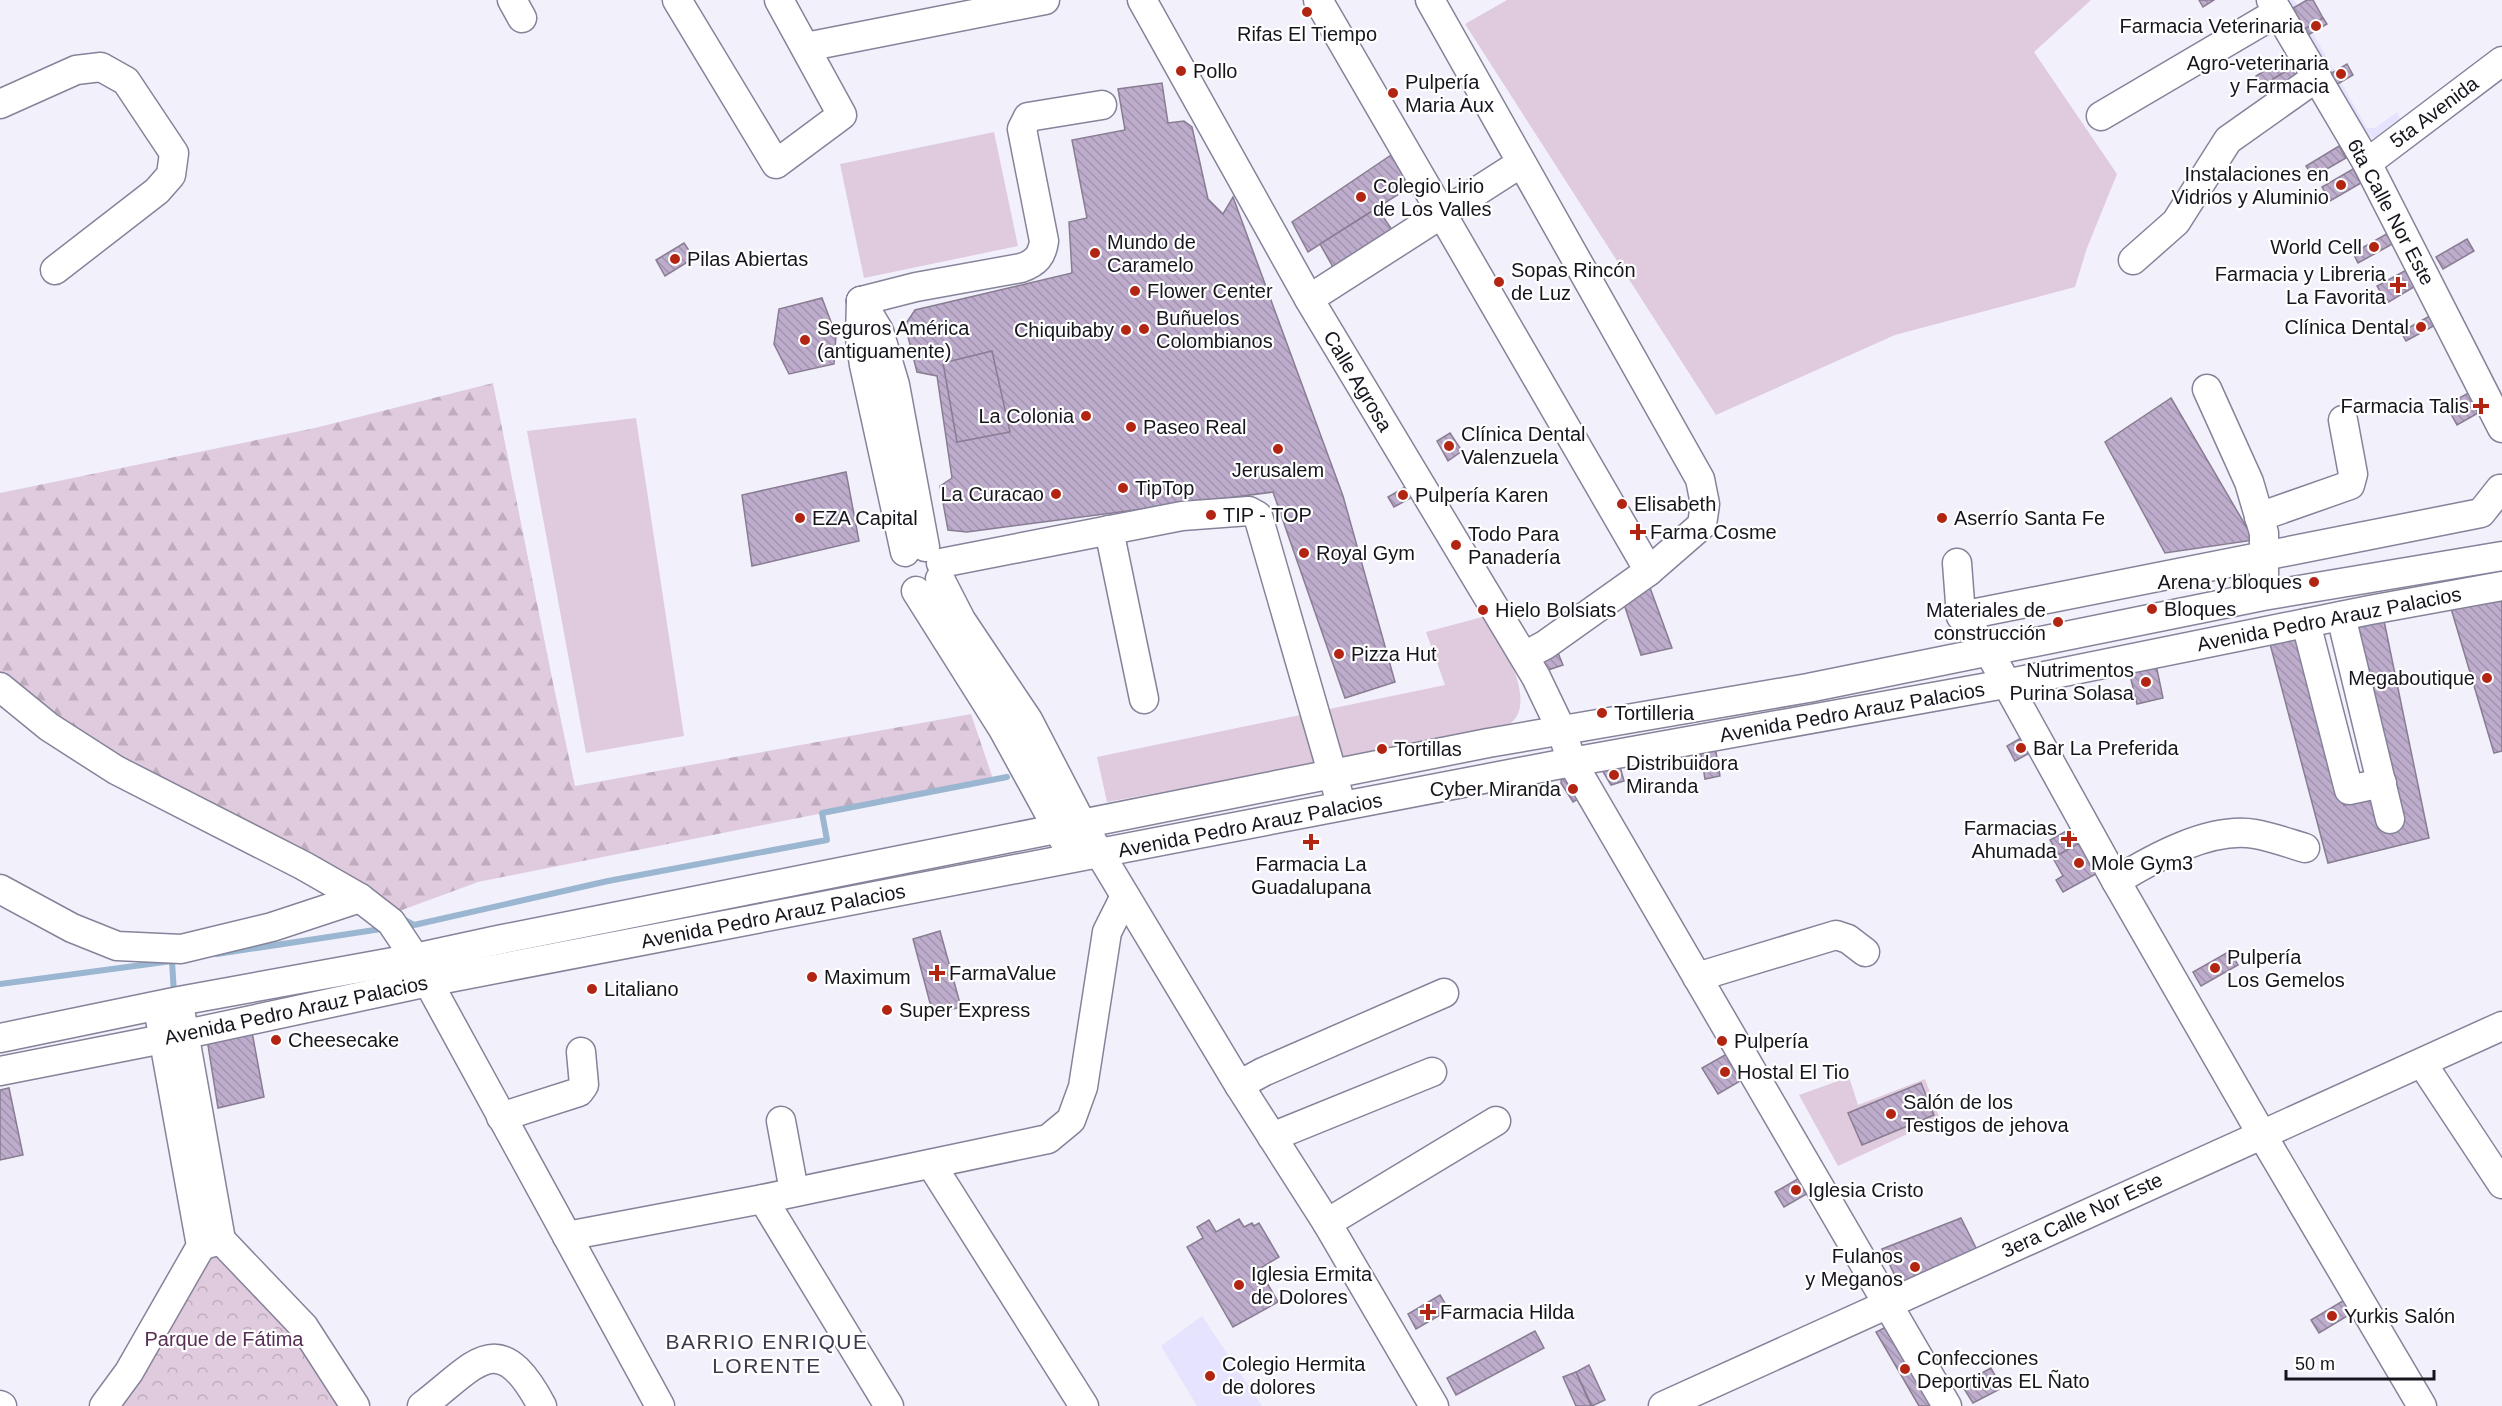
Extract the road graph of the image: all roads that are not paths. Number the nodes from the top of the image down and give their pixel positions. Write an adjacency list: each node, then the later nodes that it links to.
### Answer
1 (677, 0): 9 (street)
2 (779, 0): 9 (street)
3 (1045, 0): 8 (street)
4 (1142, 0): 20 (street, Calle Agrosa)
5 (1318, 0): 17 (street)
6 (1430, 0): 15 (street)
7 (2275, 6): 11 (street, 6ta Calle Nor Este); 14 (street)
8 (952, 9): 9 (street)
9 (806, 47)
10 (2502, 61): 16 (street, 5ta Avenida)
11 (2316, 77): 16 (street, 6ta Calle Nor Este); 18 (street)
12 (0, 104): 19 (street)
13 (1102, 105): 30 (street)
14 (2101, 116)
15 (1521, 163): 17 (street); 31 (street)
16 (2367, 163): 23 (street, 6ta Calle Nor Este)
17 (1443, 213): 20 (street); 31 (street)
18 (2133, 260)
19 (55, 270)
20 (1308, 299): 42 (street, Calle Agrosa)
21 (2207, 388): 25 (street)
22 (2343, 420): 25 (street)
23 (2502, 428)
24 (2500, 489): 27 (street)
25 (2259, 517): 27 (street)
26 (1109, 530): 30 (street); 46 (street); 52 (street)
27 (2265, 556): 34 (street); 37 (street)
28 (2502, 556): 32 (street, Avenida Pedro Arauz Palacios)
29 (1957, 563): 37 (street)
30 (926, 566): 56 (street)
31 (1649, 571): 42 (street)
32 (2366, 577): 34 (street, Avenida Pedro Arauz Palacios); 36 (street)
33 (2502, 586): 36 (street, Avenida Pedro Arauz Palacios)
34 (2263, 596): 35 (street, Avenida Pedro Arauz Palacios)
35 (2202, 608): 40 (street); 41 (street, Avenida Pedro Arauz Palacios)
36 (2370, 610): 38 (street, Avenida Pedro Arauz Palacios)
37 (1961, 616): 41 (street)
38 (2341, 616): 39 (street, Avenida Pedro Arauz Palacios); 53 (street)
39 (2306, 623): 40 (street, Avenida Pedro Arauz Palacios); 53 (street)
40 (2207, 642): 43 (street, Avenida Pedro Arauz Palacios)
41 (1988, 650): 43 (street); 45 (street, Avenida Pedro Arauz Palacios)
42 (1530, 667): 47 (street); 49 (street, Calle Agrosa); 50 (street)
43 (2005, 684): 48 (street, Avenida Pedro Arauz Palacios); 60 (street)
44 (0, 687): 64 (street)
45 (1808, 688): 47 (street, Avenida Pedro Arauz Palacios); 48 (street)
46 (1144, 699)
47 (1613, 720): 49 (street, Avenida Pedro Arauz Palacios)
48 (1812, 720): 51 (street, Avenida Pedro Arauz Palacios)
49 (1561, 729): 50 (street, Avenida Pedro Arauz Palacios); 51 (street, Calle Agrosa)
50 (1488, 743): 52 (street, Avenida Pedro Arauz Palacios)
51 (1572, 762): 54 (street, Avenida Pedro Arauz Palacios); 69 (street, Calle Agrosa)
52 (1332, 774): 54 (street); 56 (street, Avenida Pedro Arauz Palacios)
53 (2382, 783): 55 (street)
54 (1341, 807): 58 (street, Avenida Pedro Arauz Palacios)
55 (2390, 819)
56 (1070, 826): 58 (street); 59 (street, Avenida Pedro Arauz Palacios)
57 (2304, 848): 60 (street)
58 (1087, 856): 62 (street, Avenida Pedro Arauz Palacios); 63 (street)
59 (866, 867): 62 (street); 65 (street, Avenida Pedro Arauz Palacios)
60 (2116, 881): 83 (street)
61 (0, 889): 64 (street)
62 (873, 896): 66 (street, Avenida Pedro Arauz Palacios)
63 (1125, 896): 79 (street); 85 (street)
64 (360, 898): 68 (street)
65 (645, 911): 66 (street); 68 (street, Avenida Pedro Arauz Palacios)
66 (648, 940): 68 (street, Avenida Pedro Arauz Palacios)
67 (1865, 952): 69 (street)
68 (421, 970): 71 (street, Avenida Pedro Arauz Palacios); 73 (street, Avenida Pedro Arauz Palacios); 80 (street)
69 (1697, 977): 92 (street, Calle Agrosa)
70 (1444, 993): 79 (street)
71 (169, 1003): 73 (street); 74 (street, Avenida Pedro Arauz Palacios)
72 (2502, 1026): 76 (street, 3era Calle Nor Este)
73 (174, 1036): 77 (street, Avenida Pedro Arauz Palacios); 91 (street)
74 (0, 1038)
75 (581, 1052): 80 (street)
76 (2422, 1063): 83 (street, 3era Calle Nor Este); 86 (street)
77 (0, 1071)
78 (1432, 1072): 84 (street)
79 (1239, 1085): 84 (street)
80 (501, 1117): 90 (street)
81 (781, 1120): 87 (street)
82 (1496, 1120): 89 (street)
83 (2261, 1133): 92 (street, 3era Calle Nor Este); 103 (street)
84 (1272, 1137): 89 (street)
85 (931, 1164): 87 (street); 99 (street)
86 (2502, 1184)
87 (794, 1191): 88 (street)
88 (763, 1199): 90 (street); 98 (street)
89 (1327, 1223): 100 (street)
90 (567, 1236): 97 (street)
91 (211, 1243): 93 (street); 94 (street)
92 (1888, 1304): 101 (street, 3era Calle Nor Este); 102 (street, Calle Agrosa)
93 (104, 1406)
94 (355, 1406)
95 (422, 1406): 96 (street)
96 (542, 1406)
97 (660, 1406)
98 (889, 1406)
99 (1084, 1406)
100 (1434, 1406)
101 (1663, 1406)
102 (1947, 1406)
103 (2422, 1406)

